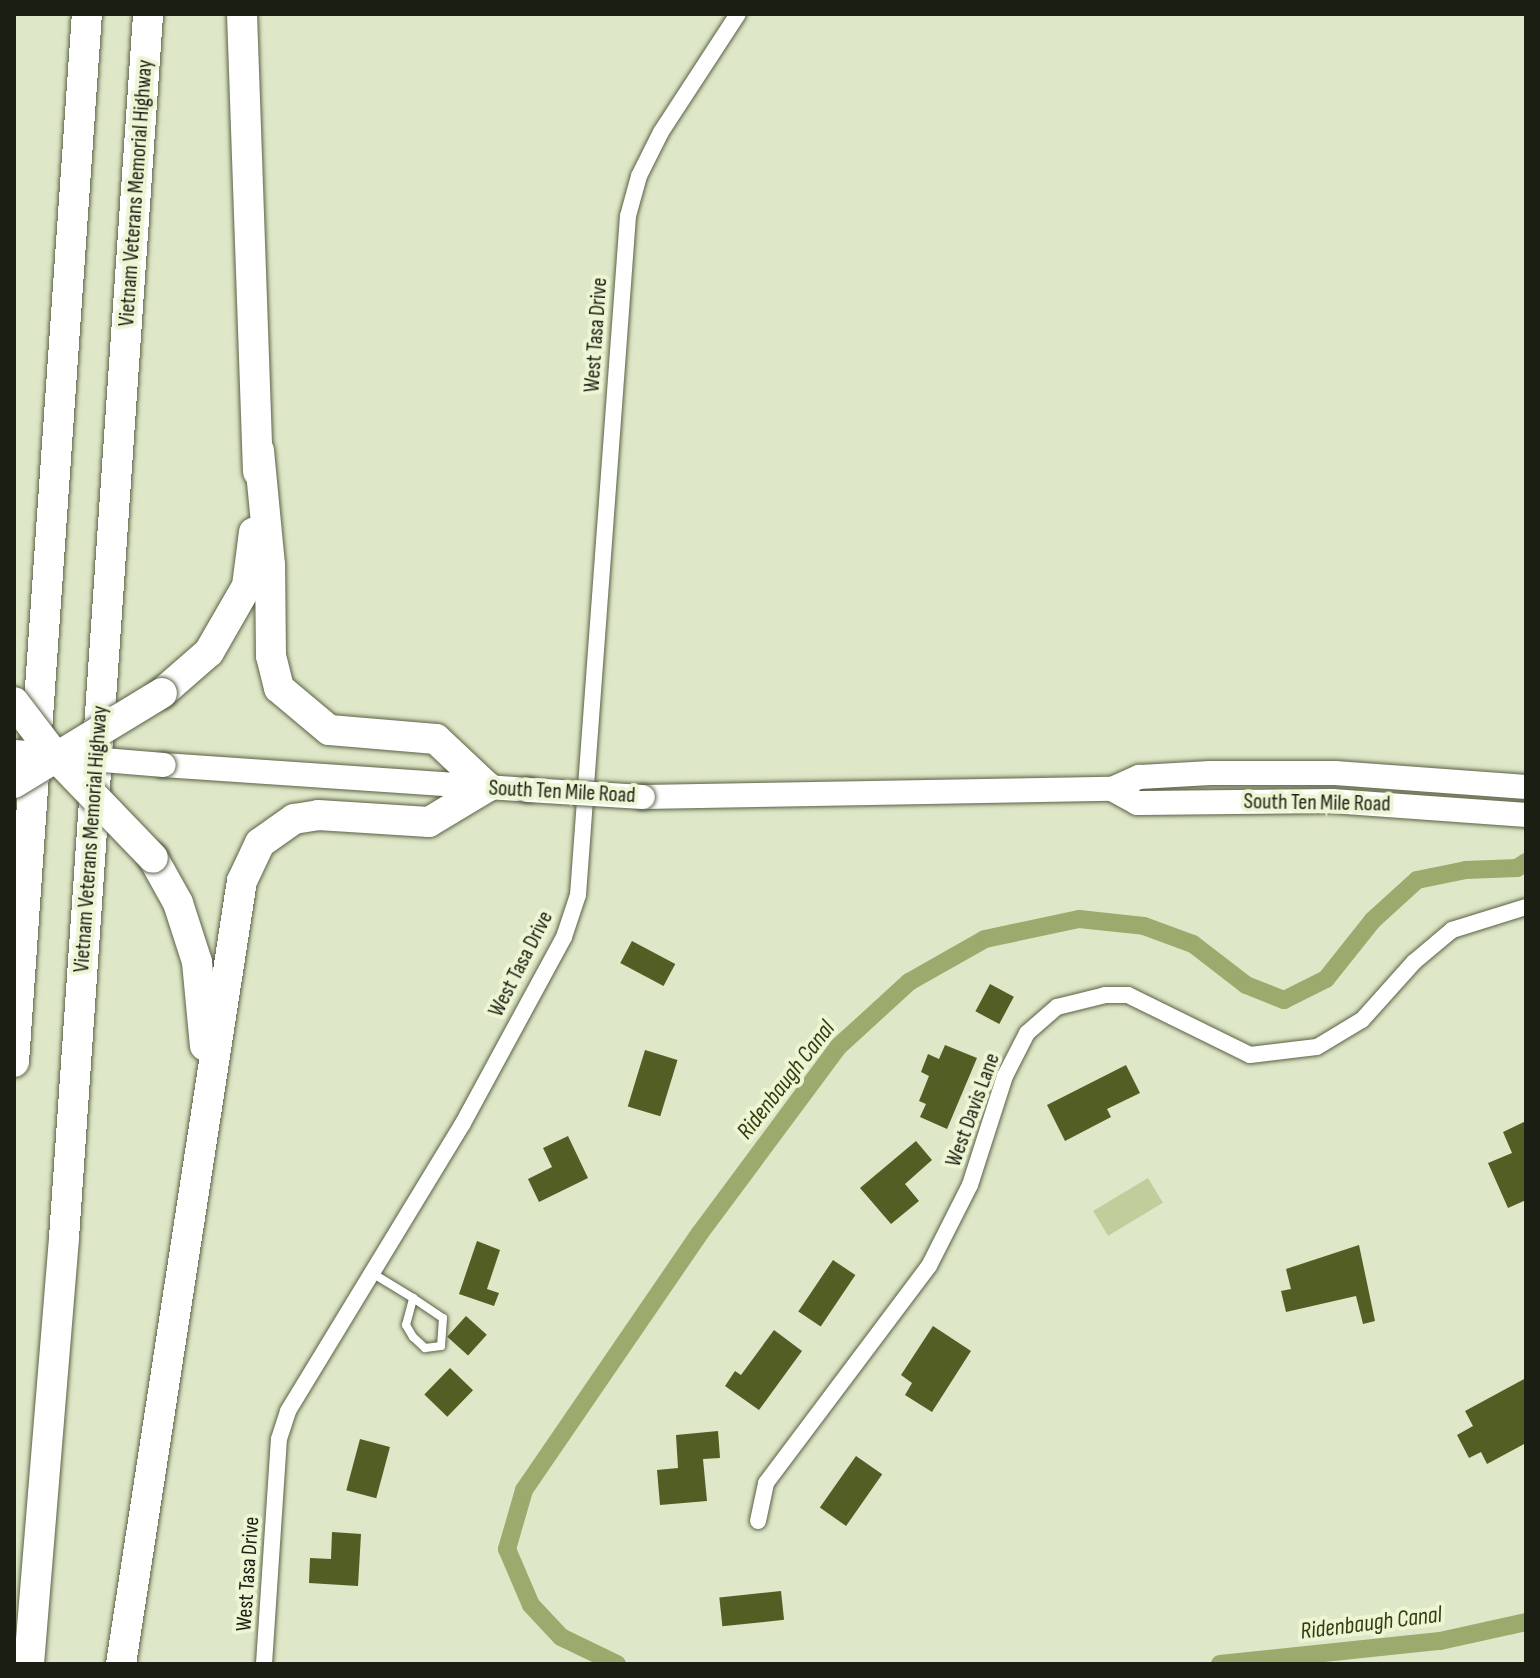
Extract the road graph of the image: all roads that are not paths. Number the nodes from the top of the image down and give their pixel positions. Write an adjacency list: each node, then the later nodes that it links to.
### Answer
1 (87, 14): 15 (highway)
2 (148, 14): 20 (highway, Vietnam Veterans Memorial Highway)
3 (242, 14): 5 (highway)
4 (738, 14): 17 (street, West Tasa Drive)
5 (259, 451): 8 (highway, bridge); 10 (highway)
6 (14, 702): 8 (highway, bridge)
7 (14, 753): 8 (main road, South Ten Mile Road, bridge)
8 (55, 756): 9 (highway, bridge); 10 (main road, South Ten Mile Road, bridge); 16 (highway, bridge)
9 (14, 783)
10 (487, 787): 12 (main road, South Ten Mile Road, bridge); 16 (highway)
11 (1526, 787): 12 (main road, South Ten Mile Road)
12 (1112, 789): 13 (main road, South Ten Mile Road)
13 (1526, 815)
14 (1526, 907): 19 (street, West Davis Lane)
15 (14, 1062)
16 (202, 1112): 21 (highway)
17 (371, 1273): 18 (lane); 22 (street, West Tasa Drive)
18 (413, 1298): 18 (lane)
19 (758, 1521)
20 (29, 1664)
21 (121, 1664)
22 (264, 1664)

